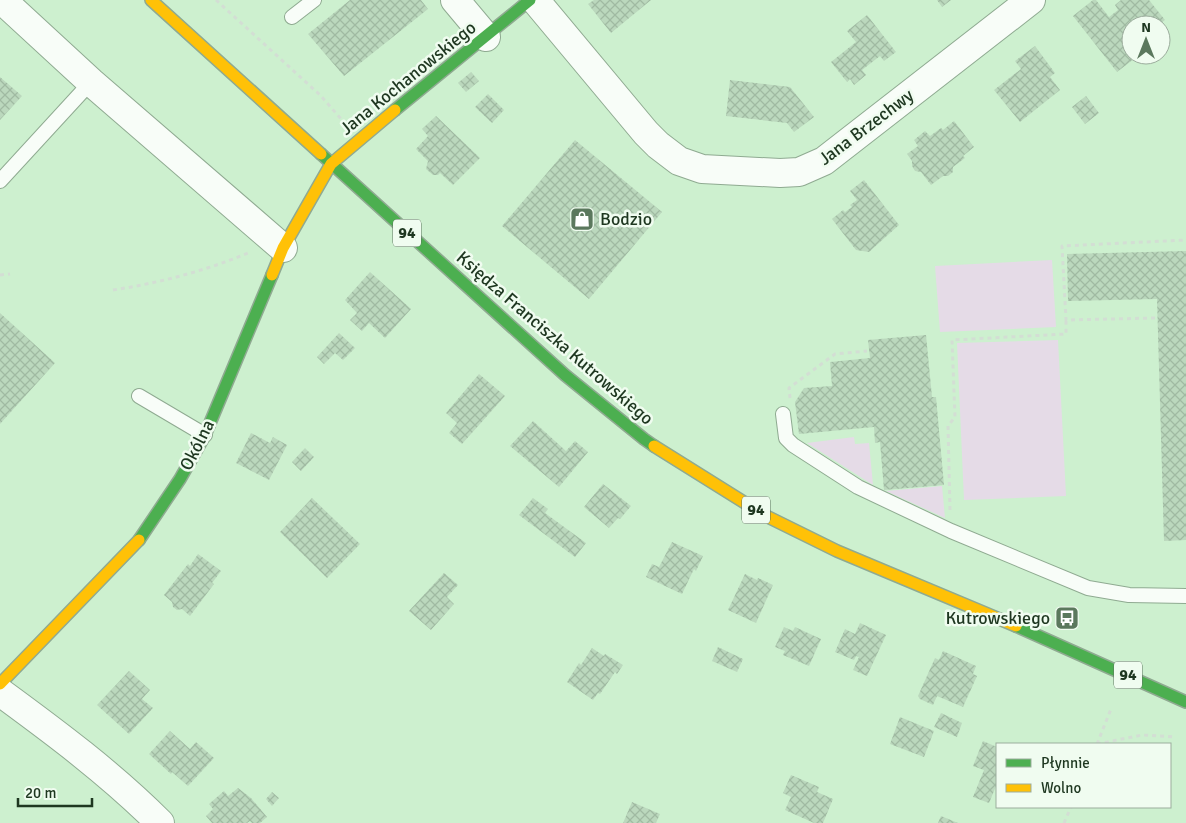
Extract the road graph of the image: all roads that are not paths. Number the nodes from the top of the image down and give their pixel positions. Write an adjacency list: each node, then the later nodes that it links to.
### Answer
1 (2, 0): 10 (street)
2 (151, 0): 11 (main road, Księdza Franciszka Kutrowskiego / 94)
3 (314, 0): 8 (lane)
4 (455, 0): 9 (street)
5 (530, 0): 9 (main road, Jana Kochanowskiego)
6 (535, 0): 7 (street, Jana Brzechwy)
7 (1031, 0)
8 (292, 17)
9 (486, 36): 11 (main road, Jana Kochanowskiego)
10 (91, 82): 12 (lane); 13 (street)
11 (331, 164): 13 (main road, Okólna); 20 (main road, Księdza Franciszka Kutrowskiego / 94)
12 (0, 181)
13 (283, 248): 16 (main road, Okólna)
14 (139, 396): 16 (lane)
15 (783, 414): 17 (lane)
16 (204, 435): 18 (main road, Okólna)
17 (1186, 596)
18 (0, 684)
19 (0, 692): 21 (street)
20 (1186, 702)
21 (130, 795): 22 (street); 23 (street)
22 (142, 823)
23 (160, 823)

